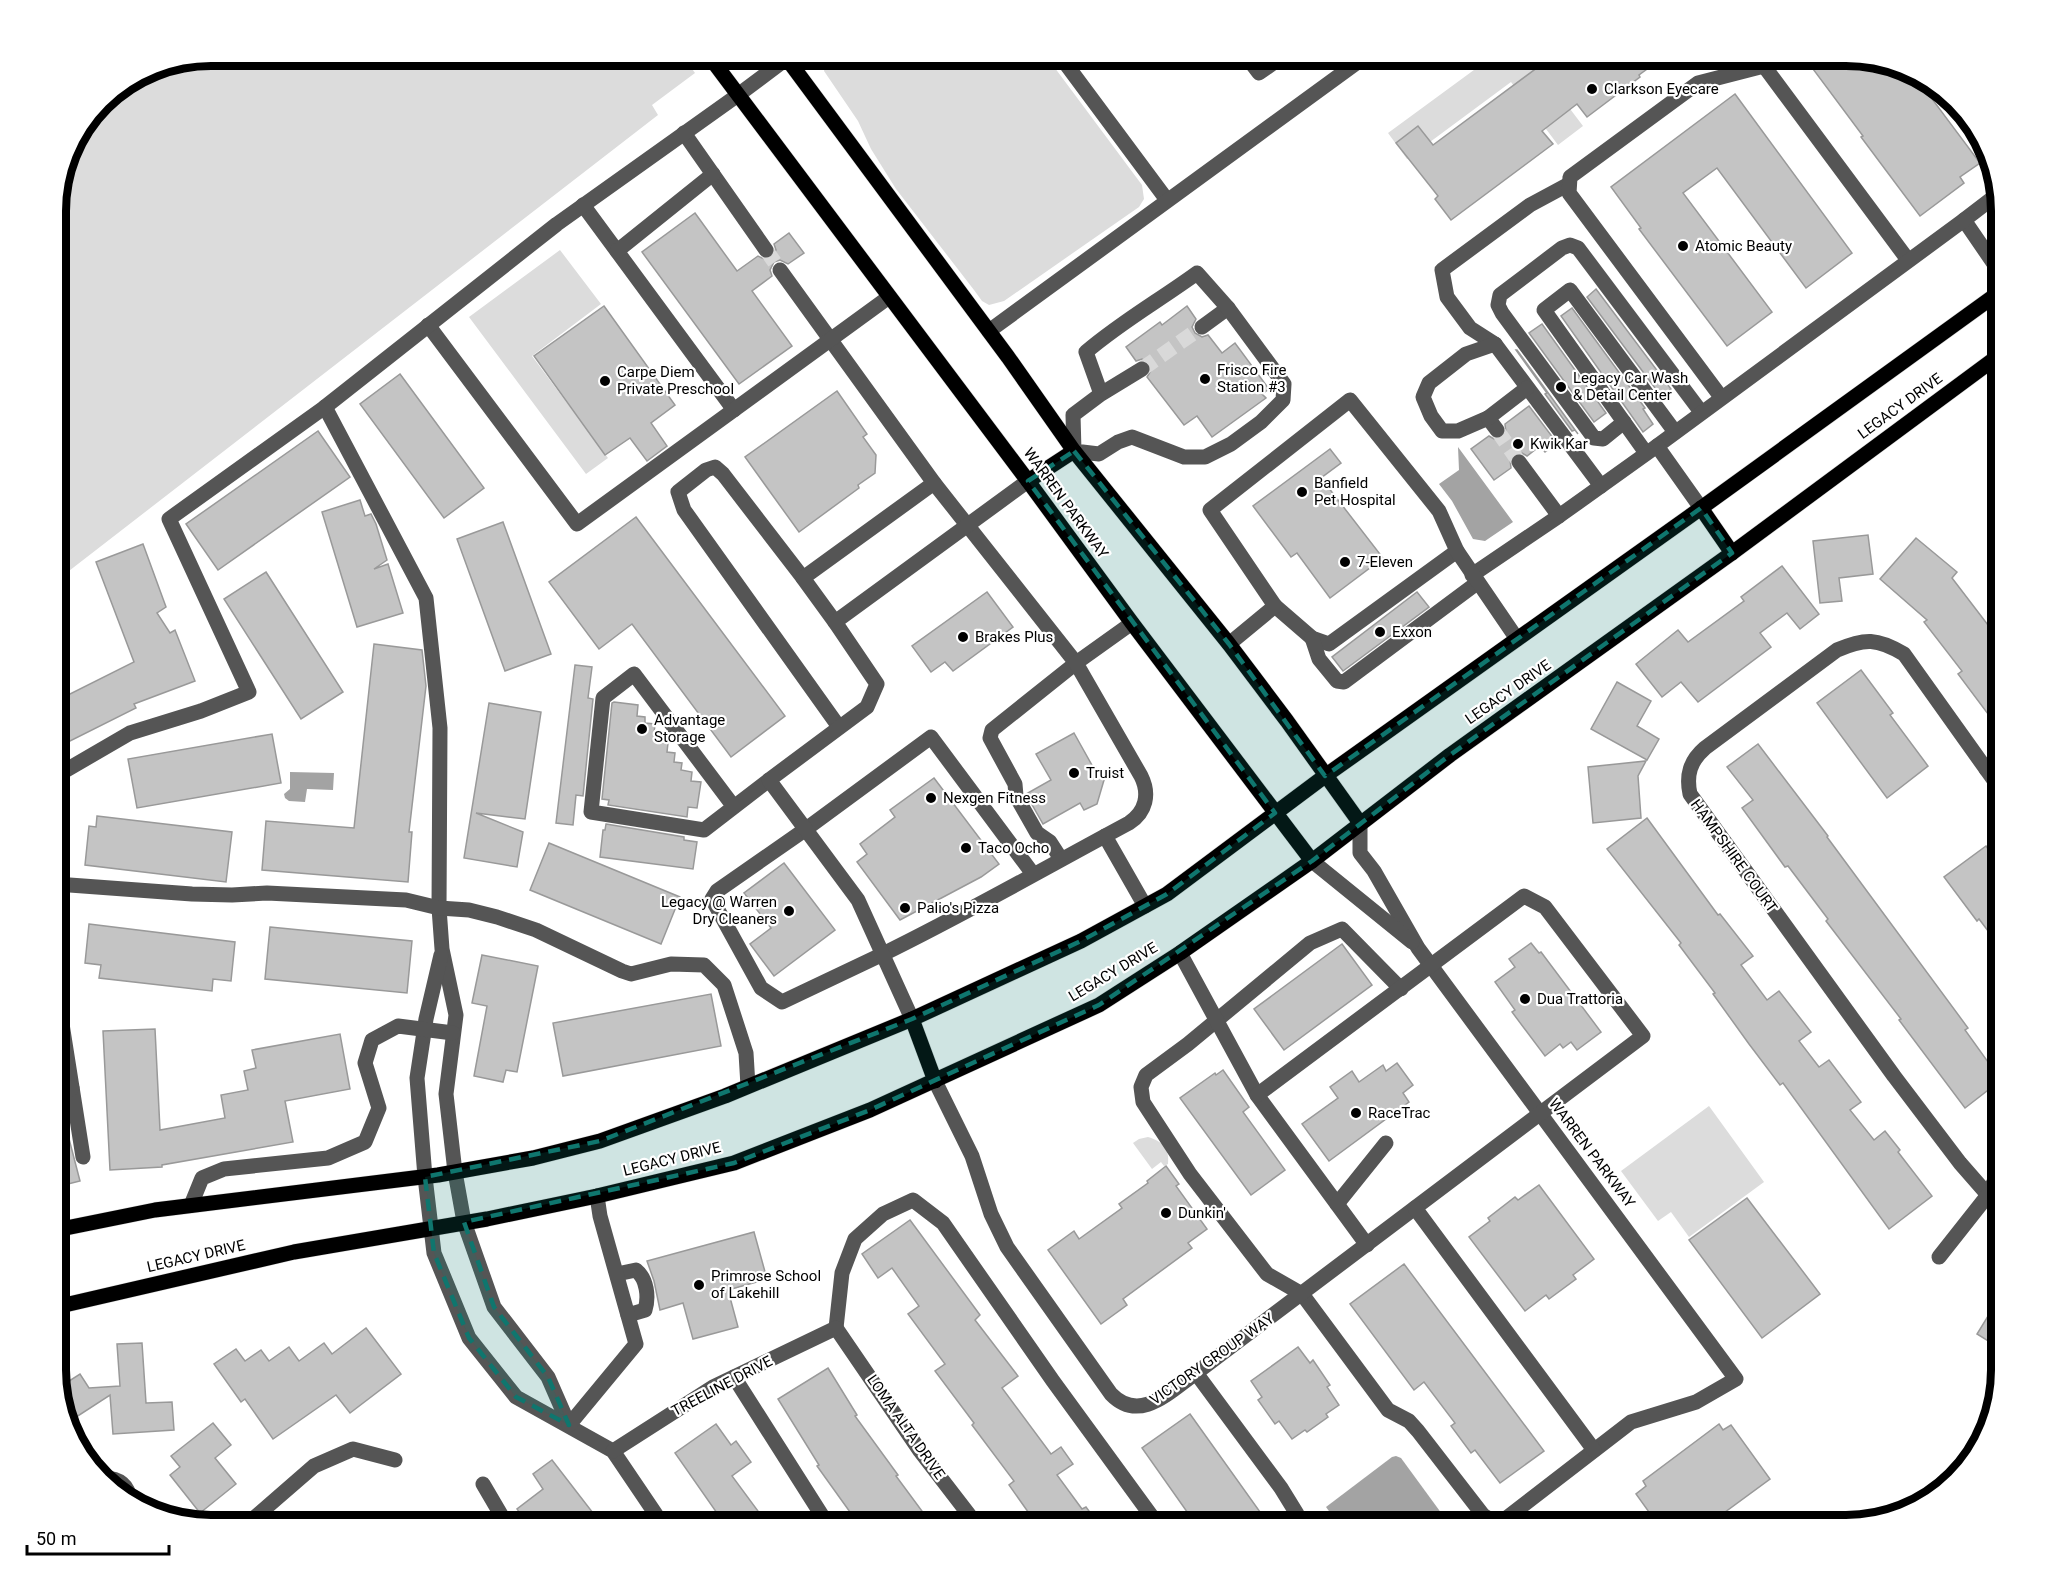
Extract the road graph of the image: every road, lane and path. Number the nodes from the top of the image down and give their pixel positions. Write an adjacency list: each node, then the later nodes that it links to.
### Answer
1 (716, 66): 10 (main road, WARREN PARKWAY)
2 (774, 66): 10 (street)
3 (794, 66): 30 (main road)
4 (1067, 66): 14 (street)
5 (1254, 66): 6 (street)
6 (1269, 66)
7 (1340, 66): 14 (street)
8 (1754, 66): 13 (street)
9 (1773, 66): 21 (street)
10 (738, 95): 11 (street); 25 (main road, WARREN PARKWAY)
11 (684, 133): 12 (street); 16 (street)
12 (713, 174): 18 (street); 19 (street)
13 (1569, 184): 23 (street); 32 (street)
14 (1167, 200): 30 (street)
15 (1990, 200): 17 (street)
16 (583, 205): 19 (street); 28 (street)
17 (1964, 220): 20 (street); 21 (street)
18 (766, 250)
19 (616, 251): 39 (street)
20 (1991, 259)
21 (1908, 260): 37 (street)
22 (780, 270): 31 (street)
23 (1626, 270): 24 (street); 37 (street)
24 (1606, 286): 40 (street); 41 (street)
25 (889, 297): 31 (street); 46 (main road, WARREN PARKWAY)
26 (1991, 298): 49 (main road)
27 (1228, 308): 29 (street); 36 (street); 44 (street)
28 (428, 325): 38 (street); 39 (street)
29 (1202, 327)
30 (989, 331): 44 (main road)
31 (831, 341): 39 (street); 47 (street)
32 (1495, 344): 35 (street); 35 (street)
33 (1991, 361): 53 (main road, LEGACY DRIVE)
34 (1142, 369): 36 (street)
35 (1527, 388): 48 (street)
36 (1101, 394): 44 (street)
37 (1721, 397): 40 (street)
38 (325, 407): 66 (street); 80 (street)
39 (734, 410)
40 (1701, 412): 42 (street)
41 (1624, 422): 42 (street); 43 (street)
42 (1675, 432): 43 (street)
43 (1652, 449): 48 (street); 49 (street)
44 (1074, 451): 46 (main road); 61 (main road)
45 (1519, 462): 50 (street)
46 (1028, 481): 51 (street); 58 (main road, WARREN PARKWAY)
47 (934, 483): 51 (street); 54 (street)
48 (1601, 486): 50 (street)
49 (1701, 508): 53 (main road); 60 (main road)
50 (1559, 516): 55 (street)
51 (967, 526): 57 (street); 62 (street)
52 (1457, 551): 55 (street); 56 (street); 59 (street)
53 (1732, 553): 72 (main road, LEGACY DRIVE)
54 (803, 578): 57 (street); 63 (street)
55 (1474, 579): 59 (street); 60 (street)
56 (1275, 606): 59 (street); 61 (street)
57 (835, 622): 63 (street)
58 (1132, 623): 62 (street); 71 (main road, WARREN PARKWAY)
59 (1312, 638)
60 (1517, 639): 68 (main road)
61 (1228, 644): 68 (main road)
62 (1076, 663): 74 (street); 75 (street)
63 (839, 727): 69 (street)
64 (1991, 765): 65 (street)
65 (1986, 769): 67 (street, HAMPSHIRE COURT); 103 (street, HAMPSHIRE COURT)
66 (66, 770)
67 (1991, 774)
68 (1325, 776): 71 (main road); 72 (main road)
69 (769, 780): 70 (street); 73 (street)
70 (734, 807): 70 (street)
71 (1275, 813): 76 (main road, WARREN PARKWAY); 79 (main road)
72 (1360, 824): 76 (main road, LEGACY DRIVE); 81 (street, WARREN PARKWAY)
73 (806, 829): 77 (street); 84 (street); 84 (street)
74 (1105, 836): 75 (street); 79 (street)
75 (1061, 859): 77 (street)
76 (1312, 861): 81 (street, WARREN PARKWAY); 83 (main road, LEGACY DRIVE)
77 (1033, 874): 84 (street)
78 (66, 885): 80 (street)
79 (1145, 906): 87 (main road)
80 (439, 908): 82 (street); 93 (street)
81 (1419, 948): 85 (street, WARREN PARKWAY)
82 (442, 949): 89 (street); 90 (street)
83 (1180, 953): 88 (street); 92 (main road, LEGACY DRIVE)
84 (883, 954): 87 (street)
85 (1432, 966): 86 (street); 97 (street, WARREN PARKWAY); 97 (street, VICTORY GROUP WAY)
86 (1401, 989): 88 (street); 96 (street)
87 (912, 1019): 92 (main road); 93 (main road)
88 (1216, 1021): 96 (street); 114 (street)
89 (424, 1030): 90 (street); 101 (street); 106 (street)
90 (453, 1034): 100 (street)
91 (66, 1050): 94 (street)
92 (936, 1081): 104 (main road, LEGACY DRIVE); 118 (street, VICTORY GROUP WAY)
93 (748, 1086): 100 (main road)
94 (72, 1088): 95 (street); 99 (street)
95 (66, 1091)
96 (1257, 1095): 105 (street)
97 (1541, 1115): 107 (street, VICTORY GROUP WAY); 121 (street, WARREN PARKWAY)
98 (1386, 1143): 105 (street)
99 (83, 1157)
100 (454, 1172): 101 (main road); 108 (street)
101 (425, 1177): 106 (main road); 110 (street)
102 (1991, 1189): 103 (street)
103 (1988, 1195): 112 (street)
104 (597, 1196): 108 (main road, LEGACY DRIVE); 113 (street)
105 (1337, 1204): 111 (street)
106 (191, 1205): 109 (main road)
107 (1415, 1208): 111 (street, VICTORY GROUP WAY); 121 (street)
108 (464, 1222): 110 (main road, LEGACY DRIVE); 120 (street)
109 (66, 1228)
110 (432, 1228): 115 (main road, LEGACY DRIVE); 120 (street)
111 (1367, 1245): 114 (street, VICTORY GROUP WAY)
112 (1939, 1257)
113 (616, 1274): 116 (street); 116 (street)
114 (1302, 1294): 118 (street, VICTORY GROUP WAY); 134 (street)
115 (66, 1305)
116 (628, 1315): 120 (street)
117 (836, 1328): 119 (street, TREELINE DRIVE); 131 (street, LOMA ALTA DRIVE); 132 (street)
118 (1196, 1373): 133 (street)
119 (734, 1377): 122 (street, TREELINE DRIVE); 130 (street)
120 (569, 1425): 122 (street)
121 (1594, 1450): 135 (street)
122 (613, 1451): 129 (street)
123 (395, 1460): 127 (street)
124 (115, 1479): 126 (street)
125 (483, 1484): 128 (street)
126 (127, 1489)
127 (258, 1515)
128 (501, 1515)
129 (656, 1515)
130 (821, 1515)
131 (969, 1515)
132 (1150, 1515)
133 (1298, 1515)
134 (1483, 1515)
135 (1517, 1515)

